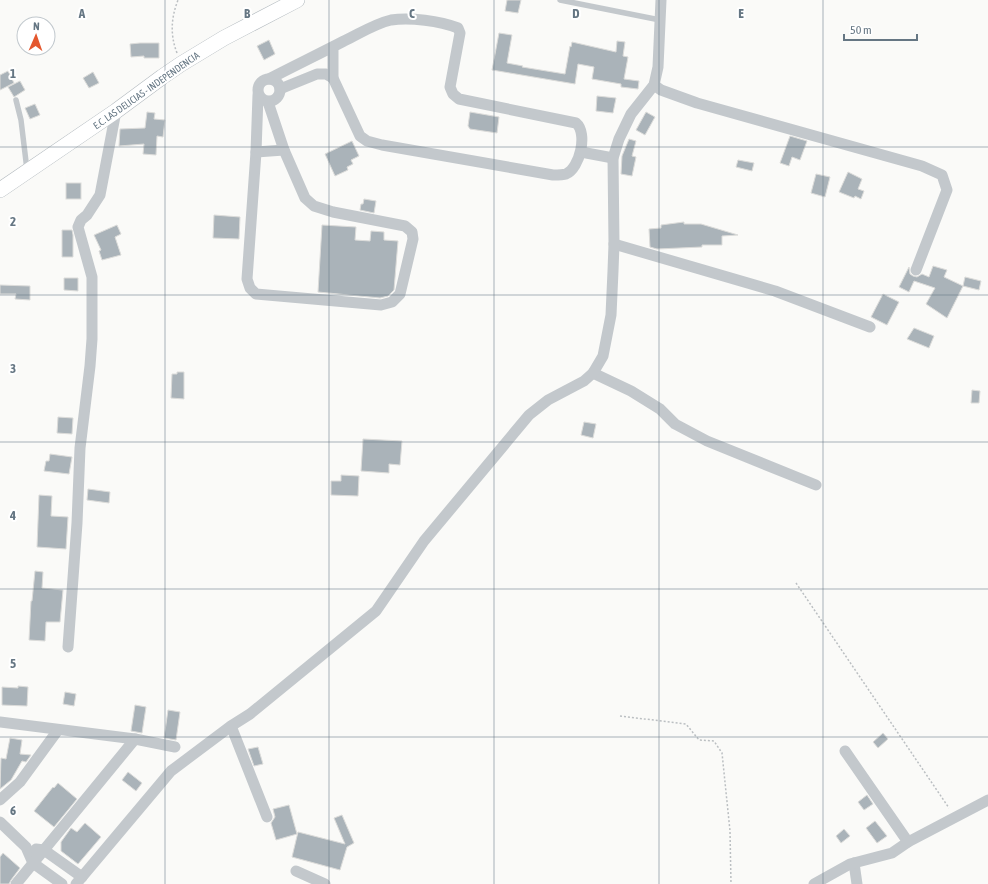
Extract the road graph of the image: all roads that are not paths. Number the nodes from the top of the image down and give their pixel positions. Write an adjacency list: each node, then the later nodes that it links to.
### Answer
1 (297, 0): 13 (street, E.C. LAS DELICIAS - INDEPENDENCIA)
2 (560, 0): 4 (lane)
3 (661, 0): 4 (street)
4 (660, 20): 8 (street)
5 (333, 46): 6 (street); 7 (street); 16 (street)
6 (332, 78): 9 (street); 16 (street)
7 (269, 79): 9 (street); 10 (street)
8 (654, 84): 17 (street); 21 (street)
9 (280, 89): 12 (street)
10 (258, 95): 12 (street); 15 (street)
11 (16, 100): 18 (lane)
12 (268, 102): 14 (street)
13 (116, 111): 18 (street, E.C. LAS DELICIAS - INDEPENDENCIA); 25 (street)
14 (284, 150): 15 (street); 15 (street)
15 (256, 152)
16 (581, 152): 17 (street)
17 (613, 158): 20 (street)
18 (27, 171): 19 (street, E.C. LAS DELICIAS - INDEPENDENCIA)
19 (0, 190)
20 (614, 244): 22 (street); 23 (street)
21 (916, 270)
22 (870, 327)
23 (593, 373): 24 (street); 27 (street)
24 (816, 485)
25 (68, 647)
26 (0, 722): 28 (street)
27 (231, 726): 34 (street); 42 (street)
28 (58, 730): 29 (street); 32 (street)
29 (135, 740): 30 (street); 38 (street)
30 (175, 747)
31 (845, 751): 36 (street)
32 (0, 800)
33 (988, 800): 36 (street)
34 (267, 817)
35 (0, 822): 37 (street)
36 (908, 842): 40 (street)
37 (26, 847): 38 (street); 39 (street)
38 (44, 850): 39 (street); 42 (street)
39 (33, 863): 43 (street); 44 (street)
40 (854, 863): 46 (street); 47 (street)
41 (296, 871): 45 (street)
42 (79, 880)
43 (16, 884)
44 (62, 884)
45 (325, 884)
46 (814, 884)
47 (857, 884)

